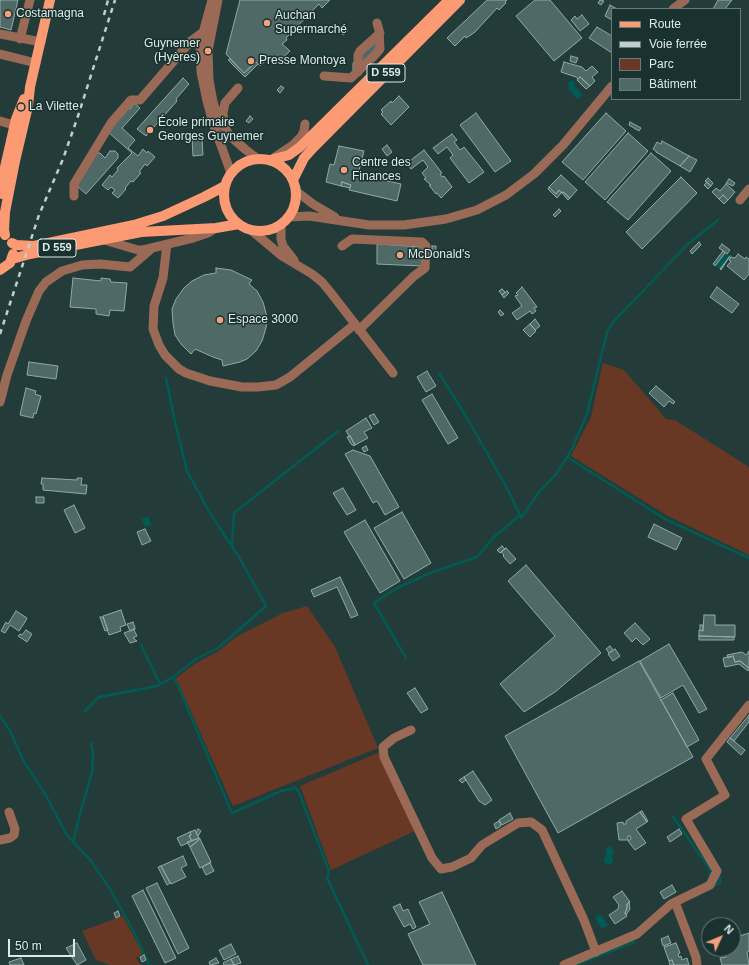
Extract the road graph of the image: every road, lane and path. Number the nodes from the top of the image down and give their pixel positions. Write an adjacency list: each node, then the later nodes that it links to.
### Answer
1 (30, 0): 13 (street)
2 (50, 0): 14 (main road)
3 (212, 0): 12 (street)
4 (218, 0): 12 (street)
5 (449, 0): 28 (main road, D 559)
6 (460, 0): 30 (main road, D 559)
7 (686, 0): 8 (street)
8 (674, 8)
9 (377, 23): 10 (street)
10 (380, 33): 15 (street); 17 (street)
11 (0, 34): 13 (street)
12 (206, 34): 26 (street); 29 (street); 34 (street)
13 (20, 39): 14 (street)
14 (41, 42): 18 (main road)
15 (368, 44): 17 (street); 19 (street)
16 (0, 54): 18 (street)
17 (370, 61): 19 (street)
18 (36, 63): 25 (main road)
19 (358, 72): 20 (street)
20 (324, 76)
21 (611, 87): 38 (street)
22 (238, 88): 26 (street)
23 (0, 121): 25 (street)
24 (305, 124): 28 (street)
25 (19, 126): 36 (main road); 43 (main road)
26 (225, 129): 27 (street)
27 (258, 159): 28 (main road); 29 (main road)
28 (270, 160): 30 (main road)
29 (231, 173): 31 (main road)
30 (293, 180): 33 (main road)
31 (225, 186): 39 (main road); 43 (main road, D 559)
32 (749, 189): 35 (street)
33 (296, 191): 37 (main road); 38 (street)
34 (74, 196)
35 (740, 200)
36 (0, 202)
37 (289, 217): 38 (street); 40 (main road)
38 (340, 220)
39 (239, 224): 41 (main road, D 559); 42 (main road)
40 (281, 224): 42 (main road); 51 (street)
41 (216, 228): 44 (main road, D 559); 45 (street)
42 (252, 230): 51 (street)
43 (6, 237): 49 (main road)
44 (104, 240): 47 (street); 49 (main road, D 559)
45 (167, 244): 48 (street); 53 (street)
46 (342, 246): 53 (street)
47 (133, 249): 48 (street); 50 (street)
48 (151, 249): 50 (street)
49 (12, 259): 52 (main road)
50 (135, 263): 55 (street)
51 (297, 265): 53 (street)
52 (0, 270)
53 (357, 327): 54 (street)
54 (393, 373)
55 (0, 402)
56 (749, 705): 60 (street)
57 (411, 730): 61 (street)
58 (9, 812): 59 (street)
59 (0, 840)
60 (675, 902): 61 (street); 63 (street)
61 (596, 952): 62 (street)
62 (564, 965)
63 (697, 965)

